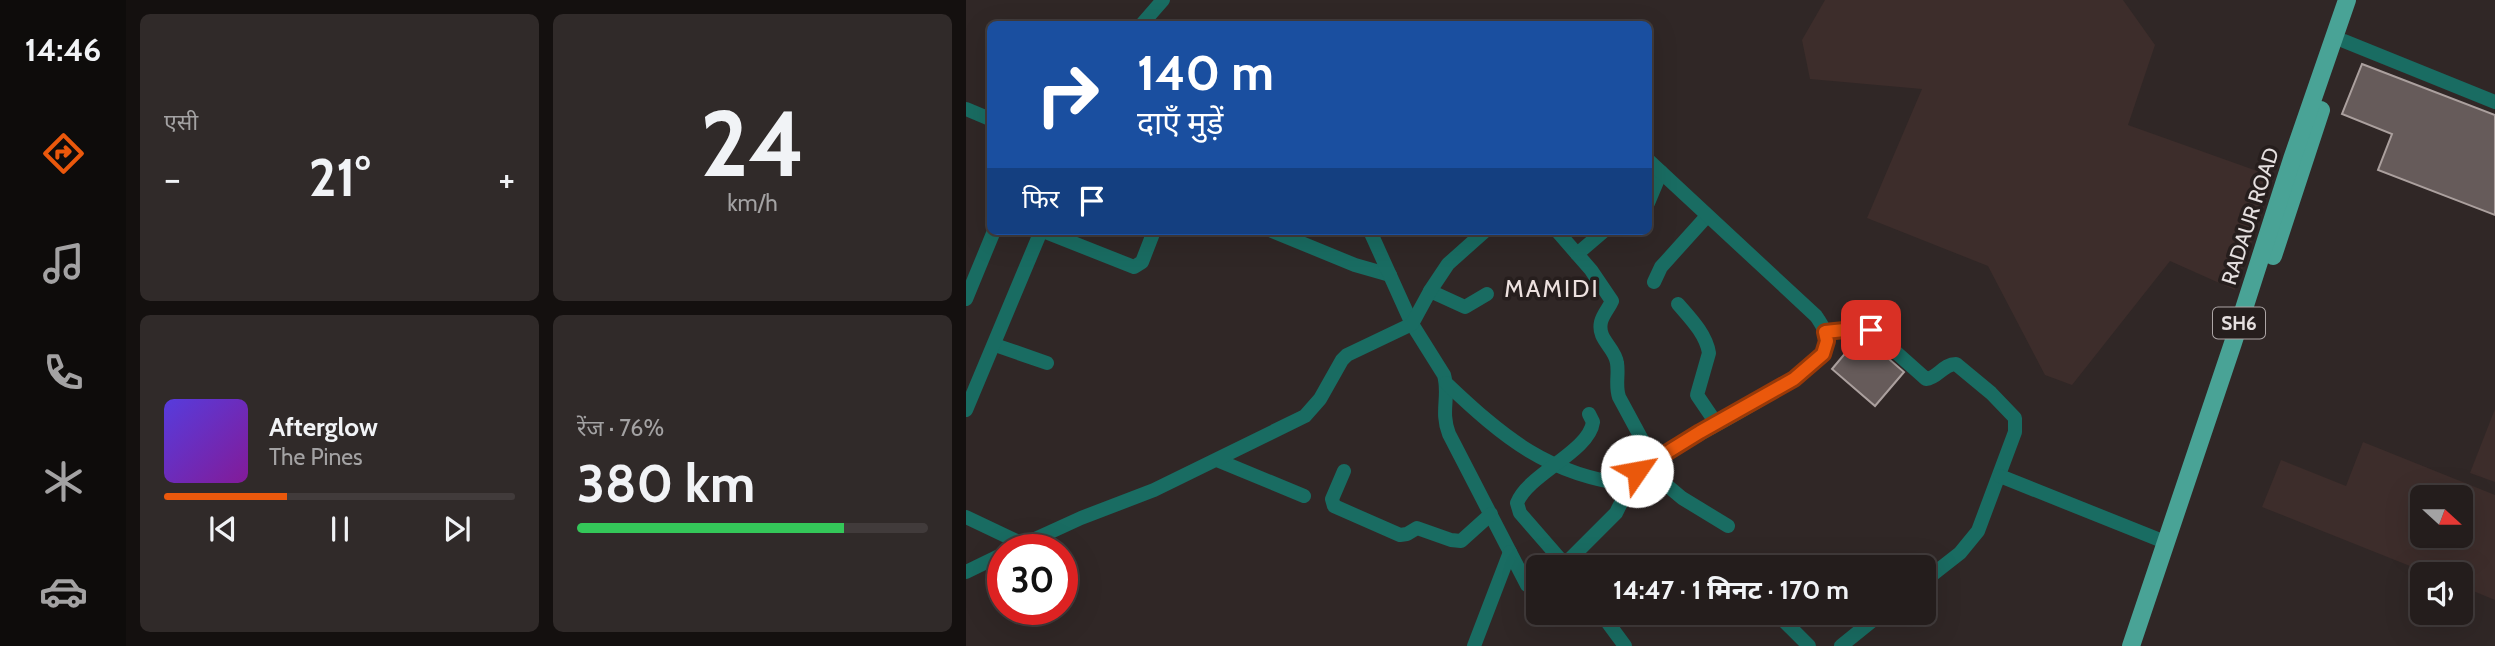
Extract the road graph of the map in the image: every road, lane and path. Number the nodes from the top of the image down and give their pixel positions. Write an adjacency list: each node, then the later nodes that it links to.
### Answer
1 (1163, 0): 4 (street)
2 (2347, 0): 49 (main road, RADAUR ROAD / SH6)
3 (2358, 0): 5 (main road, RADAUR ROAD / SH6)
4 (1145, 21)
5 (2344, 41): 6 (street); 65 (main road, RADAUR ROAD / SH6)
6 (2495, 102)
7 (966, 109): 8 (street)
8 (987, 117)
9 (1652, 164): 10 (street)
10 (1661, 172): 11 (street); 12 (street)
11 (1652, 193)
12 (1707, 216): 24 (street); 30 (street)
13 (992, 235): 27 (street)
14 (1040, 235): 31 (street)
15 (1052, 235): 16 (street)
16 (1152, 235)
17 (1282, 235): 23 (street)
18 (1372, 235): 23 (street)
19 (1480, 235): 25 (street)
20 (1560, 235): 22 (street)
21 (1599, 235): 22 (street)
22 (1577, 254): 38 (street)
23 (1390, 275): 29 (street)
24 (1654, 282)
25 (1430, 291): 26 (street); 29 (street)
26 (1487, 295)
27 (966, 299)
28 (1678, 304): 36 (street)
29 (1412, 324): 33 (street); 37 (street)
30 (1825, 332): 36 (street); 41 (street)
31 (995, 345): 32 (street); 34 (street)
32 (1047, 363)
33 (1446, 383): 39 (street); 44 (street)
34 (966, 410)
35 (1589, 414): 39 (street)
36 (1716, 423): 38 (street)
37 (1217, 460): 43 (street); 48 (street)
38 (1649, 463): 42 (street); 46 (street)
39 (1555, 466): 42 (street); 51 (street)
40 (1343, 471): 44 (street)
41 (2000, 476): 49 (street); 55 (street)
42 (1630, 485): 52 (street)
43 (1304, 496)
44 (1491, 514): 50 (street)
45 (966, 517): 47 (street)
46 (1728, 526)
47 (995, 534)
48 (1048, 534)
49 (2165, 542): 64 (main road, RADAUR ROAD / SH6)
50 (1510, 552): 56 (street); 60 (street)
51 (1555, 555)
52 (1575, 555)
53 (987, 562): 54 (street)
54 (966, 572)
55 (1936, 572)
56 (1526, 583)
57 (1610, 625): 61 (street)
58 (1788, 625): 62 (street)
59 (1867, 625): 63 (street)
60 (1474, 646)
61 (1625, 646)
62 (1809, 646)
63 (1841, 646)
64 (2131, 646)
65 (2143, 646)

